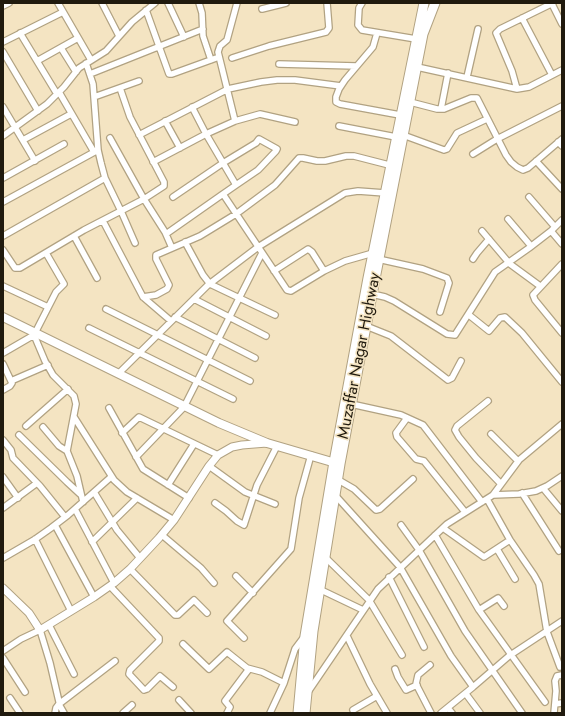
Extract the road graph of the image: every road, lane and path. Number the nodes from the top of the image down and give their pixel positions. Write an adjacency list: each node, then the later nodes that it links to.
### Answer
1 (9, 3): 14 (street)
2 (58, 3): 17 (street)
3 (102, 3): 24 (street)
4 (156, 3): 16 (street)
5 (168, 3): 25 (street)
6 (199, 3): 20 (street)
7 (237, 3): 32 (street)
8 (286, 3): 15 (street)
9 (327, 3): 33 (street)
10 (362, 3): 23 (street)
11 (422, 3): 27 (main road, Muzaffar Nagar Highway)
12 (435, 3): 40 (main road, Muzaffar Nagar Highway)
13 (552, 3): 18 (street); 19 (street)
14 (3, 6)
15 (262, 9)
16 (146, 10): 24 (street); 29 (street)
17 (63, 12): 22 (street); 26 (street)
18 (522, 18): 45 (street); 51 (street)
19 (562, 24)
20 (203, 29): 25 (street); 35 (street)
21 (478, 29): 46 (street)
22 (20, 33): 28 (street); 36 (street)
23 (377, 33): 27 (street); 39 (street)
24 (119, 36): 34 (street)
25 (184, 37): 29 (street)
26 (78, 38): 30 (street); 34 (street)
27 (416, 39): 61 (main road, Muzaffar Nagar Highway)
28 (3, 42)
29 (159, 46): 35 (street); 44 (street)
30 (61, 48): 36 (street); 42 (street)
31 (3, 52): 59 (street)
32 (219, 57): 35 (street); 50 (street)
33 (232, 58)
34 (91, 60): 37 (street)
35 (210, 60)
36 (37, 61): 52 (street)
37 (86, 63): 42 (street); 44 (street)
38 (280, 64): 39 (street)
39 (356, 66): 48 (street)
40 (417, 66): 43 (street); 54 (main road, Muzaffar Nagar Highway)
41 (562, 70): 45 (street)
42 (76, 72): 52 (street)
43 (448, 73): 46 (street); 58 (street)
44 (90, 74): 53 (street)
45 (552, 75): 51 (street)
46 (467, 77): 51 (street)
47 (139, 81): 49 (street)
48 (341, 86): 50 (street); 61 (street)
49 (120, 88): 53 (street); 69 (street)
50 (228, 88): 57 (street); 64 (street)
51 (517, 89)
52 (58, 93): 59 (street); 60 (street)
53 (94, 97): 78 (street)
54 (410, 102): 58 (street); 71 (main road, Muzaffar Nagar Highway)
55 (562, 106): 73 (street)
56 (3, 107): 67 (street)
57 (192, 107): 63 (street); 68 (street)
58 (441, 109): 62 (street)
59 (38, 111): 67 (street)
60 (71, 114): 74 (street); 78 (street)
61 (400, 115): 71 (main road, Muzaffar Nagar Highway)
62 (487, 119): 71 (street); 73 (street)
63 (165, 121): 69 (street); 77 (street)
64 (235, 121): 65 (street); 68 (street)
65 (295, 122)
66 (339, 126): 71 (street)
67 (15, 127): 70 (street); 74 (street)
68 (206, 134): 77 (street); 83 (street)
69 (139, 135): 82 (street)
70 (3, 136)
71 (400, 136): 84 (main road, Muzaffar Nagar Highway)
72 (110, 138): 93 (street)
73 (497, 139): 79 (street); 81 (street)
74 (23, 140): 80 (street)
75 (561, 142): 81 (street)
76 (64, 144): 80 (street)
77 (180, 148): 82 (street)
78 (96, 151): 86 (street); 94 (street)
79 (473, 154)
80 (35, 161): 85 (street)
81 (536, 161): 88 (street)
82 (153, 162): 93 (street)
83 (223, 163): 87 (street); 87 (street); 91 (street)
84 (394, 166): 89 (main road, Muzaffar Nagar Highway); 96 (street); 115 (main road, Muzaffar Nagar Highway)
85 (3, 178)
86 (105, 178): 95 (street); 103 (street)
87 (236, 185): 90 (street)
88 (562, 189)
89 (385, 193): 110 (street); 115 (main road, Muzaffar Nagar Highway)
90 (223, 194): 96 (street); 102 (street)
91 (172, 197)
92 (529, 197): 100 (street)
93 (144, 199): 95 (street); 102 (street)
94 (3, 202)
95 (122, 211): 99 (street); 107 (street)
96 (236, 214): 106 (street); 110 (street)
97 (508, 219): 109 (street)
98 (562, 220): 100 (street)
99 (102, 221): 104 (street); 126 (street)
100 (553, 229): 108 (street); 109 (street)
101 (482, 231): 105 (street)
102 (166, 234): 111 (street)
103 (3, 236)
104 (74, 236): 113 (street); 121 (street)
105 (489, 239): 116 (street); 117 (street)
106 (185, 242): 111 (street); 122 (street)
107 (135, 243)
108 (562, 244)
109 (531, 246): 117 (street)
110 (258, 247): 114 (street); 122 (street)
111 (172, 248): 126 (street)
112 (4, 252): 113 (street)
113 (46, 253): 129 (street)
114 (262, 253): 119 (street); 127 (street)
115 (376, 256): 120 (street); 125 (main road, Muzaffar Nagar Highway); 131 (street); 181 (main road, Muzaffar Nagar Highway)
116 (473, 259)
117 (508, 262): 124 (street); 133 (street)
118 (562, 264): 124 (street)
119 (274, 271): 120 (street); 120 (street)
120 (324, 271)
121 (97, 278)
122 (210, 284): 127 (street); 128 (street)
123 (3, 286): 129 (street)
124 (540, 286): 140 (street)
125 (372, 294): 133 (street); 137 (main road, Muzaffar Nagar Highway)
126 (143, 297): 136 (street)
127 (239, 298): 132 (street); 134 (street)
128 (194, 299): 134 (street); 136 (street)
129 (48, 307): 139 (street)
130 (106, 309): 141 (street)
131 (440, 312)
132 (275, 315)
133 (468, 315): 155 (street)
134 (229, 318): 142 (street); 143 (street)
135 (5, 319): 139 (main road)
136 (173, 319): 141 (street); 143 (street)
137 (366, 326): 148 (street); 160 (main road, Muzaffar Nagar Highway)
138 (89, 328): 145 (street)
139 (34, 333): 144 (street); 150 (street); 151 (main road)
140 (562, 333)
141 (157, 335): 145 (street); 147 (street)
142 (266, 336)
143 (218, 339): 146 (street); 147 (street)
144 (3, 353)
145 (139, 353): 151 (street); 154 (street)
146 (255, 358)
147 (208, 360): 153 (street); 154 (street)
148 (461, 361)
149 (3, 364): 152 (street)
150 (48, 365): 152 (street); 156 (street)
151 (118, 374): 161 (main road)
152 (11, 381): 157 (street)
153 (250, 381)
154 (196, 382): 158 (street); 161 (street)
155 (562, 382)
156 (68, 389): 163 (street); 166 (street)
157 (3, 390)
158 (233, 399)
159 (488, 401): 189 (street)
160 (351, 404): 164 (street); 181 (main road, Muzaffar Nagar Highway)
161 (184, 407): 168 (street); 173 (main road)
162 (109, 408): 169 (street)
163 (74, 417): 176 (street); 183 (street)
164 (407, 418): 201 (street); 208 (street)
165 (562, 424): 180 (street)
166 (26, 426)
167 (43, 428): 176 (street)
168 (164, 429): 169 (street); 174 (street); 179 (street)
169 (122, 433): 179 (street)
170 (19, 434): 194 (street)
171 (491, 434): 180 (street)
172 (3, 440): 188 (street)
173 (267, 443): 175 (main road); 177 (street)
174 (194, 444): 177 (street); 190 (street)
175 (277, 446): 178 (main road); 197 (street)
176 (67, 451): 194 (street)
177 (218, 455): 182 (street)
178 (311, 456): 181 (main road); 235 (street)
179 (136, 457): 190 (street)
180 (518, 461): 189 (street)
181 (337, 463): 186 (main road, Muzaffar Nagar Highway)
182 (209, 466): 197 (street); 200 (street)
183 (111, 476): 192 (street); 199 (street)
184 (3, 477): 198 (street)
185 (562, 477): 191 (street)
186 (335, 478): 187 (street); 195 (main road, Muzaffar Nagar Highway); 247 (main road, Muzaffar Nagar Highway)
187 (413, 479)
188 (37, 483): 198 (street); 209 (street)
189 (501, 484): 196 (street)
190 (168, 485): 200 (street)
191 (543, 488): 193 (street); 207 (street)
192 (94, 492): 202 (street); 211 (street)
193 (522, 493): 196 (street); 222 (street)
194 (80, 494): 202 (street)
195 (335, 495): 223 (main road, Muzaffar Nagar Highway); 226 (street)
196 (492, 495): 201 (street)
197 (253, 496): 203 (street); 204 (street)
198 (18, 498): 205 (street)
199 (137, 498): 210 (street); 211 (street)
200 (188, 498): 210 (street)
201 (485, 500): 208 (street); 218 (street)
202 (83, 502): 206 (street)
203 (215, 503)
204 (275, 504)
205 (3, 508)
206 (75, 509): 209 (street); 219 (street)
207 (562, 511)
208 (465, 512): 214 (street)
209 (65, 517): 212 (street)
210 (174, 520): 215 (street)
211 (112, 523): 219 (street); 225 (street)
212 (55, 525): 217 (street); 236 (street)
213 (401, 525): 220 (street)
214 (443, 528): 216 (street); 221 (street)
215 (162, 535): 225 (street); 231 (street)
216 (435, 535): 220 (street); 240 (street)
217 (35, 539): 224 (street); 241 (street)
218 (510, 540): 221 (street); 246 (street)
219 (92, 542): 232 (street)
220 (419, 550): 226 (street); 261 (street)
221 (497, 550): 230 (street)
222 (560, 551)
223 (325, 557): 234 (main road, Muzaffar Nagar Highway); 237 (street)
224 (3, 558)
225 (140, 558): 227 (street)
226 (400, 567): 229 (street); 267 (street)
227 (130, 569): 232 (street); 242 (street)
228 (236, 576): 235 (street)
229 (390, 577): 237 (street); 251 (street)
230 (515, 579)
231 (214, 583)
232 (112, 584): 236 (street); 266 (street)
233 (3, 588): 245 (street)
234 (319, 589): 239 (street); 247 (main road, Muzaffar Nagar Highway)
235 (253, 593): 249 (street)
236 (94, 597): 241 (street)
237 (369, 600): 239 (street); 253 (street)
238 (504, 606): 240 (street)
239 (363, 610): 248 (street)
240 (479, 610): 254 (street)
241 (71, 611): 244 (street)
242 (207, 613)
243 (562, 621): 246 (street)
244 (49, 625): 245 (street); 262 (street)
245 (40, 630): 252 (street); 276 (street)
246 (547, 632): 254 (street); 258 (street)
247 (309, 633): 264 (street); 269 (main road, Muzaffar Nagar Highway); 288 (main road, Muzaffar Nagar Highway)
248 (347, 636): 269 (street); 271 (street)
249 (244, 638)
250 (183, 644): 259 (street)
251 (424, 647)
252 (3, 650)
253 (402, 655)
254 (511, 655): 261 (street); 274 (street)
255 (3, 658): 268 (street)
256 (115, 661): 276 (street)
257 (430, 665): 265 (street)
258 (560, 667)
259 (249, 669): 264 (street); 286 (street)
260 (395, 669): 265 (street)
261 (492, 670): 267 (street); 295 (street)
262 (74, 674)
263 (562, 675): 277 (street)
264 (284, 683): 287 (street)
265 (417, 685): 291 (street)
266 (173, 687)
267 (473, 687): 270 (street)
268 (25, 692)
269 (307, 694): 289 (main road, Muzaffar Nagar Highway)
270 (466, 694): 279 (street); 294 (street)
271 (377, 696): 280 (street); 290 (street)
272 (10, 698): 281 (street)
273 (179, 700): 285 (street)
274 (544, 702)
275 (562, 703): 277 (street)
276 (59, 704): 282 (street); 283 (street)
277 (555, 704): 296 (street)
278 (132, 706): 284 (street)
279 (448, 708): 292 (street); 293 (street)
280 (353, 710)
281 (20, 713)
282 (55, 713)
283 (64, 713)
284 (123, 713)
285 (190, 713)
286 (227, 713)
287 (270, 713)
288 (298, 713)
289 (305, 713)
290 (387, 713)
291 (431, 713)
292 (441, 713)
293 (452, 713)
294 (480, 713)
295 (522, 713)
296 (554, 713)

